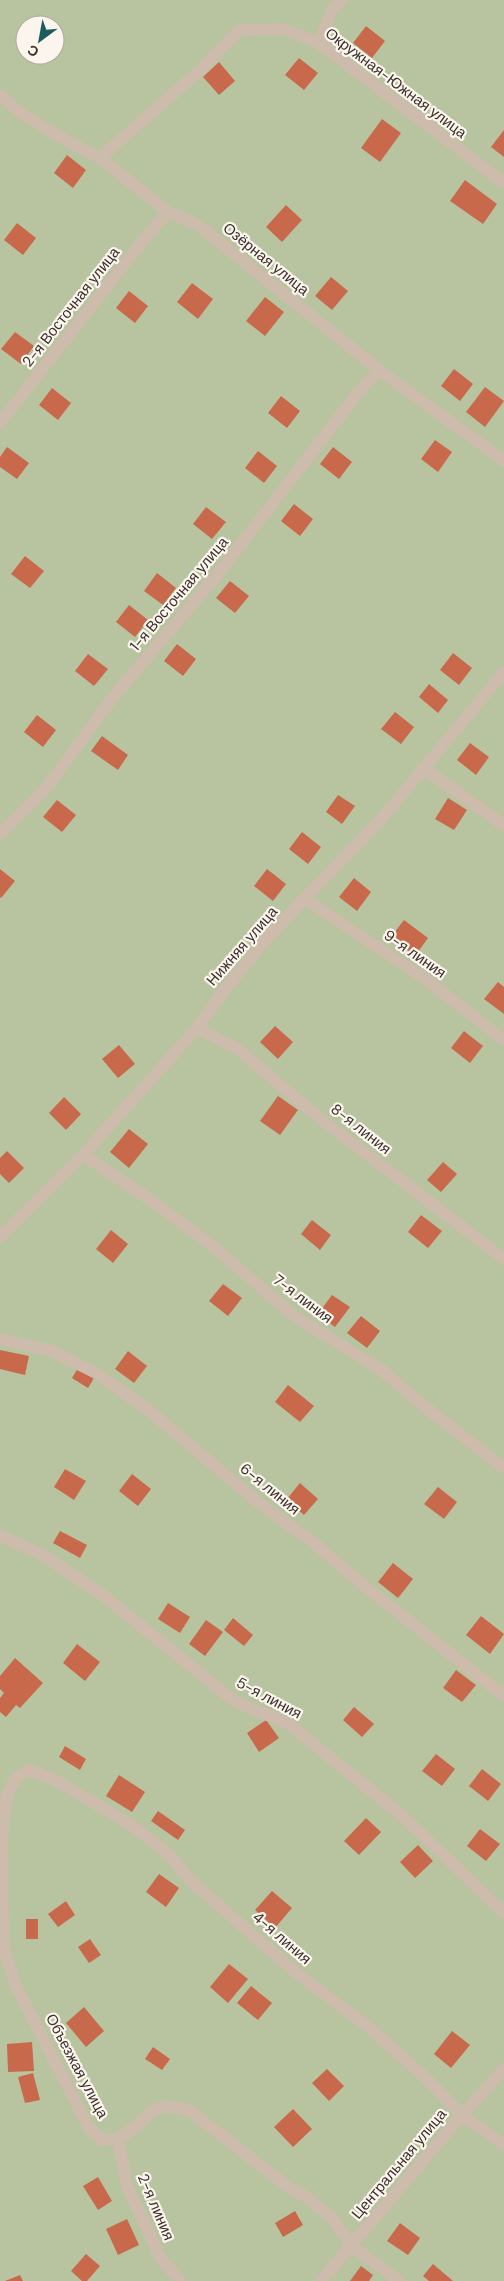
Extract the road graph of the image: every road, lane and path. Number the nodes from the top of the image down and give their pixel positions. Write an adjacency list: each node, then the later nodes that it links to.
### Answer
1 (341, 0): 2 (street)
2 (320, 43): 4 (street, Окружная-Южная улица); 5 (street, Окружная-Южная улица)
3 (0, 95): 4 (street, Озёрная улица)
4 (100, 158): 6 (street, Озёрная улица)
5 (504, 183)
6 (168, 212): 7 (street, Озёрная улица); 8 (street, 2-я Восточная улица)
7 (379, 370): 9 (street, Озёрная улица); 13 (street, 1-я Восточная улица)
8 (0, 423)
9 (504, 461)
10 (504, 672): 11 (street, Нижняя улица)
11 (423, 768): 12 (street); 14 (street, Нижняя улица)
12 (504, 825)
13 (0, 834)
14 (305, 899): 15 (street, Нижняя улица); 16 (street, 9-я линия)
15 (197, 1028): 17 (street, Нижняя улица); 19 (street, 8-я линия)
16 (504, 1040)
17 (83, 1155): 18 (street, Нижняя улица); 21 (street, 7-я линия)
18 (0, 1237)
19 (504, 1259)
20 (0, 1339): 23 (street, 6-я линия)
21 (504, 1468)
22 (0, 1536): 25 (street, 5-я линия)
23 (504, 1696)
24 (30, 1770): 27 (street, 4-я линия); 28 (street, Объезжая улица)
25 (504, 1913)
26 (504, 2069): 27 (street, Центральная улица)
27 (462, 2115): 29 (street, 4-я линия); 30 (street, Центральная улица)
28 (118, 2139): 30 (street); 31 (street, 2-я линия)
29 (504, 2146)
30 (351, 2245): 32 (street, Центральная улица); 33 (street)
31 (180, 2281)
32 (321, 2281)
33 (399, 2281)

